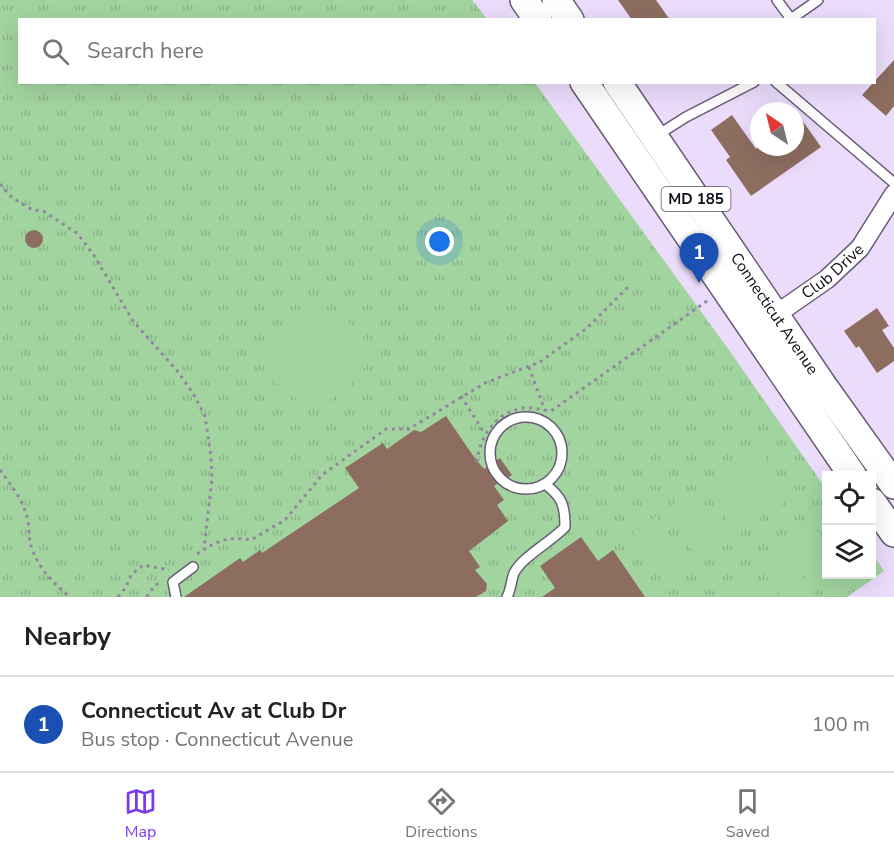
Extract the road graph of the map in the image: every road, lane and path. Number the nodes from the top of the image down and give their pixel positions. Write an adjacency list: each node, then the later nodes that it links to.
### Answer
1 (524, 0): 5 (main road)
2 (556, 0): 6 (main road)
3 (777, 0): 4 (lane)
4 (818, 0)
5 (537, 18)
6 (569, 18)
7 (585, 84): 18 (main road, Connecticut Avenue / MD 185)
8 (618, 84): 11 (main road, Connecticut Avenue / MD 185)
9 (750, 84): 11 (lane)
10 (779, 84): 12 (lane)
11 (654, 136): 17 (main road, Connecticut Avenue / MD 185)
12 (894, 183)
13 (0, 184): 30 (path)
14 (894, 194): 17 (street, Club Drive)
15 (632, 284): 19 (path)
16 (707, 301): 21 (path)
17 (776, 315): 18 (street, Club Drive); 27 (main road, Connecticut Avenue / MD 185)
18 (753, 331): 25 (main road, Connecticut Avenue / MD 185)
19 (529, 367): 20 (path); 21 (path)
20 (461, 396): 22 (path); 30 (path)
21 (545, 411): 22 (path)
22 (485, 434): 23 (path)
23 (477, 462)
24 (0, 470): 33 (path)
25 (850, 471)
26 (545, 483): 26 (lane); 37 (lane)
27 (894, 485)
28 (876, 508): 29 (main road)
29 (894, 533)
30 (204, 549): 31 (path)
31 (196, 555)
32 (193, 567): 36 (lane)
33 (70, 597)
34 (117, 597): 35 (path)
35 (147, 597)
36 (176, 597)
37 (507, 597)

